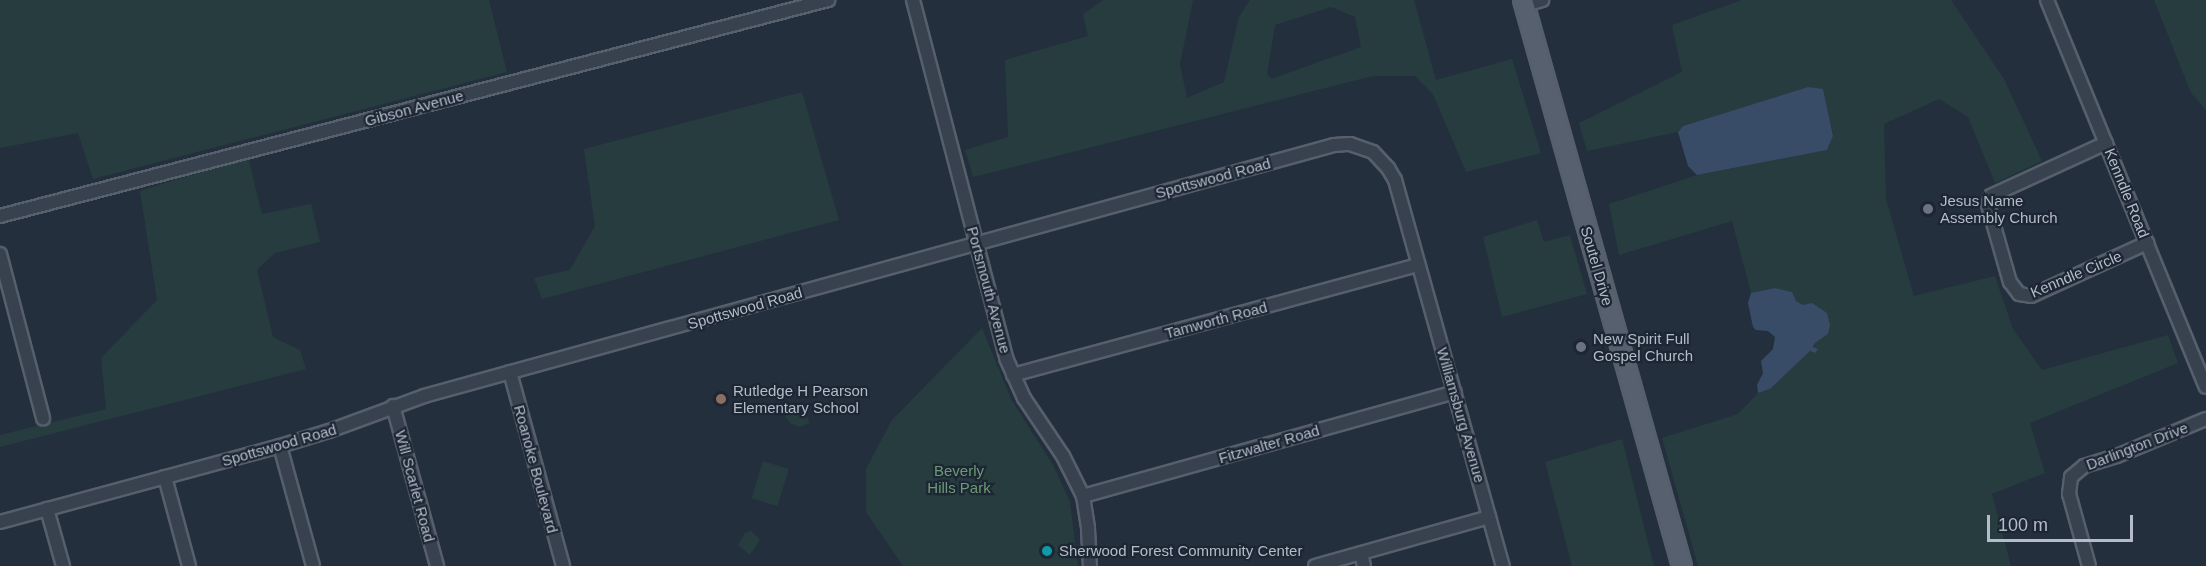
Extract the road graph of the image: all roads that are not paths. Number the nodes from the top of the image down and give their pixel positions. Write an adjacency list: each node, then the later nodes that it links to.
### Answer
1 (828, 0): 6 (street, Gibson Avenue)
2 (913, 0): 7 (street, Portsmouth Avenue)
3 (2047, 0): 5 (street, Kenndle Road)
4 (1530, 2): 34 (main road, Soutel Drive)
5 (2106, 143): 8 (street, Kenndle Road); 8 (street, Kenndle Circle)
6 (0, 216)
7 (976, 243): 10 (street, Spottswood Road); 11 (street, Spottswood Road); 12 (street, Portsmouth Avenue)
8 (2147, 243): 13 (street, Kenndle Road)
9 (0, 254): 16 (street)
10 (1418, 265): 12 (street, Tamworth Road); 14 (street, Williamsburg Avenue)
11 (510, 372): 15 (street, Spottswood Road); 29 (street, Roanoke Boulevard)
12 (1013, 375): 20 (street, Portsmouth Avenue)
13 (2206, 387)
14 (1455, 392): 20 (street, Fitzwalter Road); 22 (street, Williamsburg Avenue)
15 (393, 406): 18 (street, Spottswood Road); 28 (street, Will Scarlet Road)
16 (43, 418)
17 (2206, 419): 35 (street, Darlington Drive)
18 (280, 446): 19 (street, Spottswood Road); 27 (street)
19 (165, 477): 21 (street, Spottswood Road); 26 (street)
20 (1083, 496): 30 (street, Portsmouth Avenue)
21 (47, 509): 23 (street, Spottswood Road); 25 (street)
22 (1489, 518): 24 (street); 33 (street, Williamsburg Avenue)
23 (0, 522)
24 (1361, 553): 31 (street); 32 (street)
25 (63, 566)
26 (189, 566)
27 (313, 566)
28 (437, 566)
29 (563, 566)
30 (1090, 566)
31 (1316, 566)
32 (1364, 566)
33 (1503, 566)
34 (1682, 566)
35 (2089, 566)

